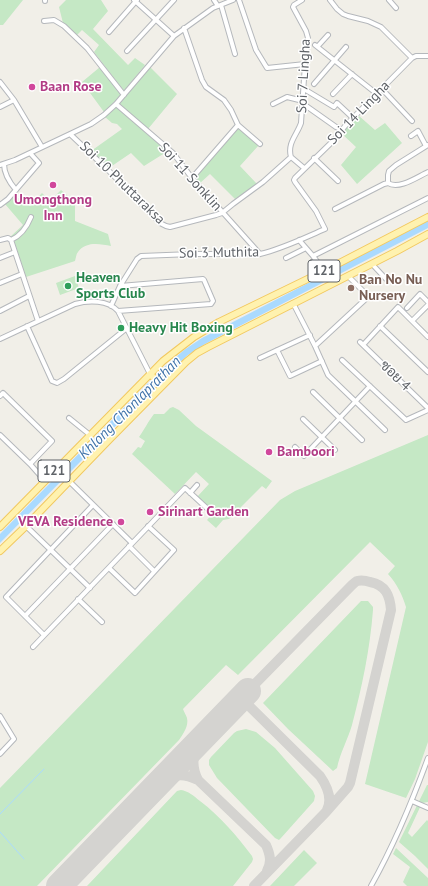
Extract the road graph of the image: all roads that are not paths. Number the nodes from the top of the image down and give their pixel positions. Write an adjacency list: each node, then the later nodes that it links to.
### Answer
1 (136, 0): 11 (street); 14 (street)
2 (174, 0): 11 (street)
3 (214, 0): 9 (street)
4 (233, 0): 9 (street)
5 (238, 0): 23 (street)
6 (302, 0): 23 (street, Soi 7 Lingha)
7 (330, 0): 21 (street)
8 (388, 0): 10 (street)
9 (220, 5): 13 (street); 19 (street)
10 (396, 8)
11 (156, 20): 16 (street); 18 (street)
12 (44, 21): 29 (street)
13 (184, 28): 16 (street); 39 (street)
14 (109, 32)
15 (328, 35): 22 (street)
16 (174, 36): 29 (street)
17 (346, 47): 22 (street)
18 (127, 51)
19 (236, 54)
20 (428, 56): 21 (street)
21 (412, 58): 28 (street, Soi 14 Lingha)
22 (335, 60): 24 (street); 26 (street)
23 (305, 64): 27 (street, Soi 7 Lingha)
24 (352, 74): 30 (street); 31 (street)
25 (0, 82): 32 (street)
26 (314, 84)
27 (304, 89): 33 (street, Soi 7 Lingha); 37 (street)
28 (382, 89): 31 (street, Soi 14 Lingha); 38 (street)
29 (124, 94): 34 (street)
30 (333, 94)
31 (376, 94): 37 (street, Soi 14 Lingha)
32 (14, 100): 36 (street); 45 (street)
33 (303, 102): 35 (street); 40 (street); 47 (street, Soi 7 Lingha)
34 (116, 104): 41 (street); 52 (street, Soi 11 Sonklin)
35 (273, 104)
36 (0, 107)
37 (353, 118): 40 (street, Soi 14 Lingha)
38 (412, 121)
39 (238, 125): 43 (street); 52 (street)
40 (342, 130): 48 (street, Soi 14 Lingha)
41 (70, 134): 45 (street); 59 (street, Soi 10 Phuttaraksa)
42 (411, 136): 44 (street)
43 (260, 144)
44 (427, 146): 54 (street)
45 (42, 147): 46 (street)
46 (30, 153): 49 (street); 55 (street)
47 (291, 157): 50 (street); 59 (street)
48 (314, 158): 50 (street, Soi 14 Lingha); 53 (street)
49 (2, 164): 55 (street)
50 (304, 168): 65 (street, Soi 3 Muthita)
51 (428, 172): 54 (street)
52 (192, 178): 59 (street, Soi 11 Sonklin)
53 (338, 181)
54 (388, 183): 58 (street)
55 (16, 190): 57 (street)
56 (428, 198): 69 (street)
57 (0, 205)
58 (335, 209)
59 (222, 213): 68 (street, Soi 11 Sonklin)
60 (31, 217): 64 (street)
61 (428, 217): 73 (main road, 121)
62 (428, 234): 72 (main road, 121)
63 (0, 240): 64 (street)
64 (11, 240): 67 (street)
65 (299, 240): 66 (street); 68 (street, Soi 3 Muthita)
66 (306, 248): 69 (street); 71 (street)
67 (15, 252): 70 (street); 74 (street)
68 (260, 254): 78 (street, Soi 3 Muthita)
69 (313, 256): 73 (street)
70 (0, 258)
71 (286, 258)
72 (372, 264): 75 (main road, 121); 76 (street)
73 (324, 270): 101 (main road, 121)
74 (22, 274): 77 (street); 79 (street)
75 (348, 276): 81 (main road, 121); 95 (street)
76 (386, 279)
77 (0, 283)
78 (120, 286): 83 (street, Soi 3 Muthita); 86 (street)
79 (29, 296): 85 (street); 87 (street)
80 (428, 302): 84 (street)
81 (293, 303): 92 (street); 102 (main road, 121)
82 (428, 305): 88 (street)
83 (111, 306): 86 (street); 87 (street)
84 (408, 308)
85 (0, 311)
86 (118, 311): 91 (street)
87 (38, 321): 89 (street)
88 (412, 321): 90 (street); 93 (street)
89 (26, 326): 91 (street); 94 (street)
90 (380, 326): 100 (street); 107 (street, ซอย 4)
91 (127, 328): 101 (street)
92 (310, 335): 95 (street); 96 (street)
93 (428, 337)
94 (0, 339)
95 (316, 346): 99 (street)
96 (277, 350): 97 (street); 99 (street)
97 (260, 358)
98 (342, 360): 103 (street)
99 (322, 361): 106 (street)
100 (428, 372)
101 (151, 375): 102 (main road); 113 (main road, 121)
102 (160, 385): 120 (main road, 121)
103 (370, 386): 106 (street); 107 (street)
104 (313, 392): 109 (street)
105 (0, 396): 118 (street)
106 (356, 402): 109 (street); 111 (street)
107 (428, 409)
108 (69, 418): 113 (street)
109 (340, 418): 114 (street); 115 (street)
110 (303, 419): 114 (street)
111 (386, 430)
112 (0, 435): 118 (street)
113 (90, 435): 119 (main road, 121)
114 (322, 437): 116 (street); 117 (street)
115 (362, 440)
116 (295, 447)
117 (335, 450)
118 (30, 464): 119 (street)
119 (45, 481): 126 (main road, 121)
120 (69, 481): 123 (street); 127 (main road, 121)
121 (197, 485): 122 (street)
122 (190, 493): 124 (street); 128 (street)
123 (93, 505): 125 (street); 130 (street)
124 (211, 512)
125 (113, 524): 129 (street); 133 (street)
126 (0, 526)
127 (26, 526): 130 (street); 131 (main road, 121)
128 (148, 526): 129 (street); 134 (street)
129 (130, 544): 132 (street); 134 (street)
130 (51, 550): 133 (street); 137 (street)
131 (0, 551)
132 (109, 568): 134 (street); 135 (street)
133 (70, 569): 135 (street); 137 (street)
134 (154, 571)
135 (90, 588): 136 (street)
136 (78, 599): 138 (street); 139 (street)
137 (25, 616): 139 (street)
138 (102, 622)
139 (44, 635): 140 (street)
140 (33, 648)
141 (0, 716): 142 (street)
142 (0, 754)
143 (428, 758): 144 (street)
144 (412, 801): 145 (street); 146 (street)
145 (428, 808)
146 (371, 886)

